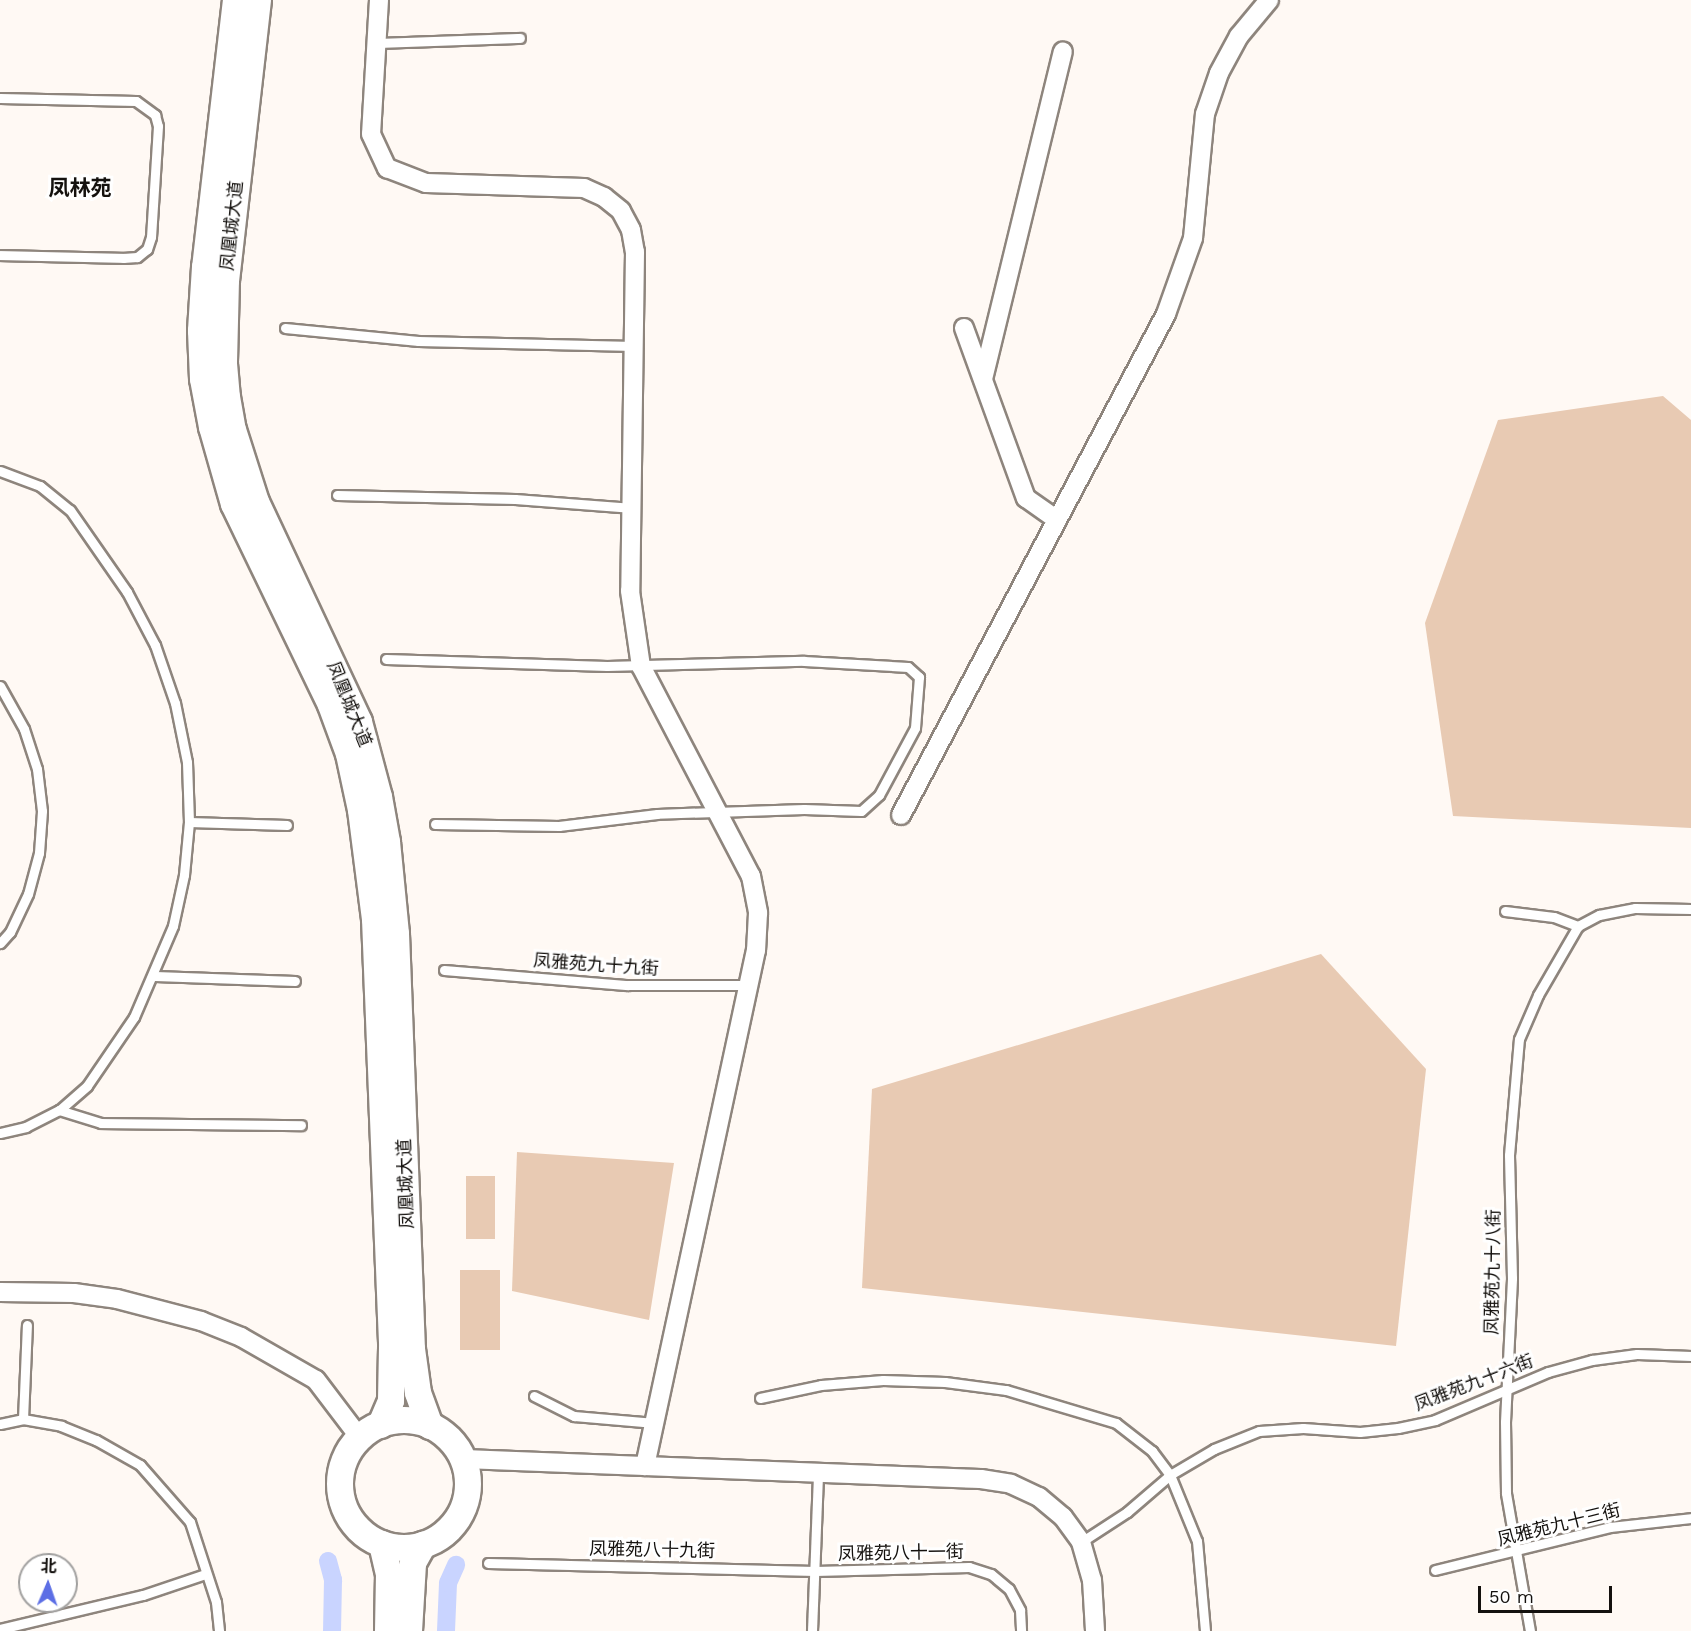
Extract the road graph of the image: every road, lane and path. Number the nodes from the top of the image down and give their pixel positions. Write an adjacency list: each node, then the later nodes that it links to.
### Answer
1 (236, 0): 47 (main road, 凤凰城大道)
2 (258, 0): 46 (main road, 凤凰城大道)
3 (380, 0): 6 (street)
4 (1269, 0): 17 (street)
5 (520, 38): 6 (lane)
6 (375, 43): 12 (street)
7 (1063, 52): 13 (street)
8 (0, 99): 9 (lane)
9 (0, 255)
10 (964, 327): 13 (street)
11 (285, 328): 12 (lane)
12 (634, 346): 16 (street)
13 (983, 379): 17 (street)
14 (0, 471): 23 (lane)
15 (337, 495): 16 (lane)
16 (633, 508): 19 (street)
17 (1057, 520): 22 (street)
18 (386, 659): 19 (lane)
19 (641, 666): 21 (street); 21 (lane)
20 (0, 686): 29 (lane)
21 (719, 812): 24 (lane); 33 (street)
22 (901, 815)
23 (189, 822): 25 (lane); 31 (lane)
24 (435, 824)
25 (287, 825)
26 (1691, 909): 28 (lane)
27 (1505, 911): 28 (lane)
28 (1578, 926): 40 (lane, 凤雅苑九十八街)
29 (0, 943)
30 (444, 970): 33 (lane, 凤雅苑九十九街)
31 (155, 976): 32 (lane); 34 (lane)
32 (295, 981)
33 (746, 985): 44 (street)
34 (59, 1110): 35 (lane); 36 (lane)
35 (302, 1125)
36 (0, 1133)
37 (0, 1292): 47 (street)
38 (27, 1325): 43 (lane)
39 (1691, 1356): 40 (lane, 凤雅苑九十六街)
40 (1506, 1389): 51 (lane, 凤雅苑九十六街); 56 (lane, 凤雅苑九十八街)
41 (534, 1396): 44 (lane)
42 (760, 1398): 51 (lane)
43 (23, 1419): 45 (lane); 60 (lane)
44 (655, 1423): 49 (street)
45 (0, 1424)
46 (430, 1426): 47 (main road); 48 (main road)
47 (370, 1432): 54 (main road)
48 (464, 1459): 49 (street); 55 (main road)
49 (645, 1466): 50 (street)
50 (818, 1473): 53 (street); 58 (lane, 凤雅苑八十一街)
51 (1170, 1475): 53 (lane, 凤雅苑九十六街); 68 (lane)
52 (1691, 1518): 56 (lane, 凤雅苑九十三街)
53 (1081, 1542): 67 (street)
54 (382, 1544): 55 (main road); 63 (main road)
55 (423, 1545): 64 (main road)
56 (1514, 1552): 59 (lane, 凤雅苑九十三街); 69 (lane, 凤雅苑九十八街)
57 (488, 1563): 58 (lane, 凤雅苑八十九街)
58 (815, 1570): 65 (lane, 凤雅苑八十一街); 66 (lane, 凤雅苑八十一街)
59 (1435, 1570)
60 (205, 1574): 61 (lane); 62 (lane)
61 (0, 1629)
62 (219, 1631)
63 (388, 1631)
64 (409, 1631)
65 (812, 1631)
66 (1021, 1631)
67 (1095, 1631)
68 (1205, 1631)
69 (1530, 1631)

